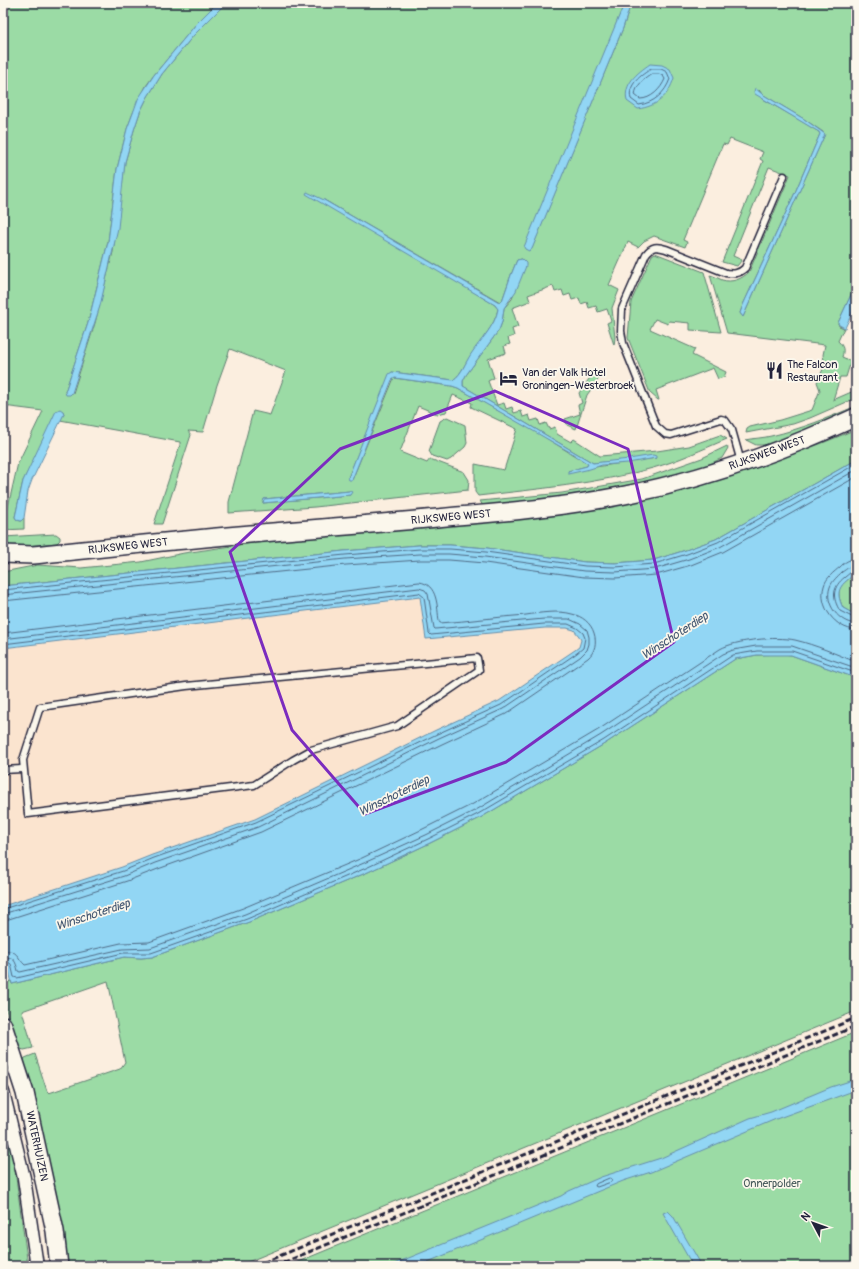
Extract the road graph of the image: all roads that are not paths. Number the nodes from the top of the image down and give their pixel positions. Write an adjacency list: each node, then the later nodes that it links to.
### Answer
1 (784, 176): 3 (lane)
2 (856, 417): 3 (main road, RIJKSWEG WEST)
3 (742, 464): 5 (main road, RIJKSWEG WEST)
4 (3, 554): 5 (main road, RIJKSWEG WEST)
5 (33, 555): 6 (main road, RIJKSWEG WEST)
6 (3, 566)
7 (22, 769): 7 (lane); 8 (lane)
8 (3, 770)
9 (3, 1027): 12 (main road, WATERHUIZEN)
10 (3, 1092): 11 (street, WATERHUIZEN)
11 (37, 1266)
12 (59, 1266)

